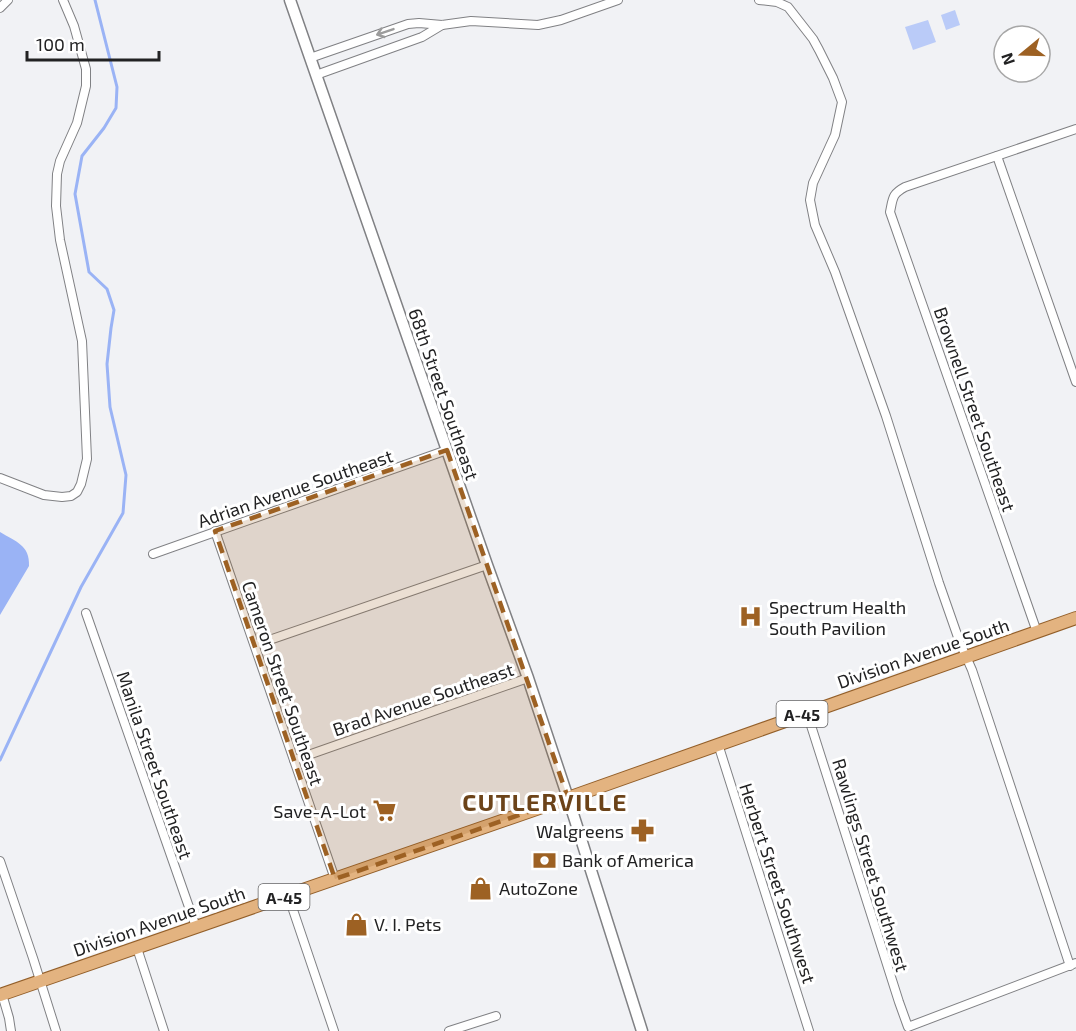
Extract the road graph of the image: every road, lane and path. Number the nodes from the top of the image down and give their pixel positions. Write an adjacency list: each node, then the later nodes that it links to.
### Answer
1 (8, 0): 6 (street)
2 (63, 0): 14 (street)
3 (290, 0): 8 (main road, 68th Street Southeast)
4 (618, 0): 7 (street)
5 (759, 0): 22 (street)
6 (0, 8)
7 (442, 25): 8 (street, one-way to 8); 9 (street)
8 (310, 58): 9 (main road, 68th Street Southeast)
9 (316, 75): 13 (main road, 68th Street Southeast)
10 (1076, 129): 11 (street)
11 (997, 156): 12 (street); 20 (street, Brownell Street Southeast)
12 (1076, 382)
13 (447, 450): 15 (street, Adrian Avenue Southeast); 17 (main road, 68th Street Southeast)
14 (0, 478)
15 (215, 531): 16 (street, Adrian Avenue Southeast); 21 (street, Cameron Street Southeast)
16 (153, 554)
17 (487, 565): 21 (street); 23 (main road, 68th Street Southeast)
18 (86, 613): 31 (street, Manila Street Southeast)
19 (1076, 618): 20 (main road, Division Avenue South / A-45)
20 (1037, 632): 22 (main road, Division Avenue South / A-45)
21 (255, 645): 26 (street, Cameron Street Southeast)
22 (966, 658): 24 (main road, Division Avenue South / A-45); 33 (street)
23 (528, 678): 26 (street, Brad Avenue Southeast); 27 (main road, 68th Street Southeast)
24 (807, 712): 25 (main road, Division Avenue South / A-45); 33 (street, Rawlings Street Southwest)
25 (718, 744): 27 (main road, Division Avenue South / A-45); 43 (street, Herbert Street Southwest)
26 (294, 760): 29 (street, Cameron Street Southeast)
27 (568, 798): 29 (main road, Division Avenue South / A-45); 42 (main road, 68th Street Southeast)
28 (0, 861): 34 (street)
29 (335, 879): 30 (main road, Division Avenue South / A-45)
30 (288, 895): 31 (main road, Division Avenue South / A-45); 40 (street)
31 (196, 927): 32 (main road, Division Avenue South / A-45)
32 (137, 948): 34 (main road, Division Avenue South / A-45); 39 (street)
33 (1073, 965)
34 (40, 981): 35 (main road, Division Avenue South / A-45); 38 (street)
35 (1, 994): 37 (street)
36 (496, 1016): 41 (street)
37 (11, 1031)
38 (56, 1031)
39 (164, 1031)
40 (334, 1031)
41 (449, 1031)
42 (642, 1031)
43 (809, 1031)

